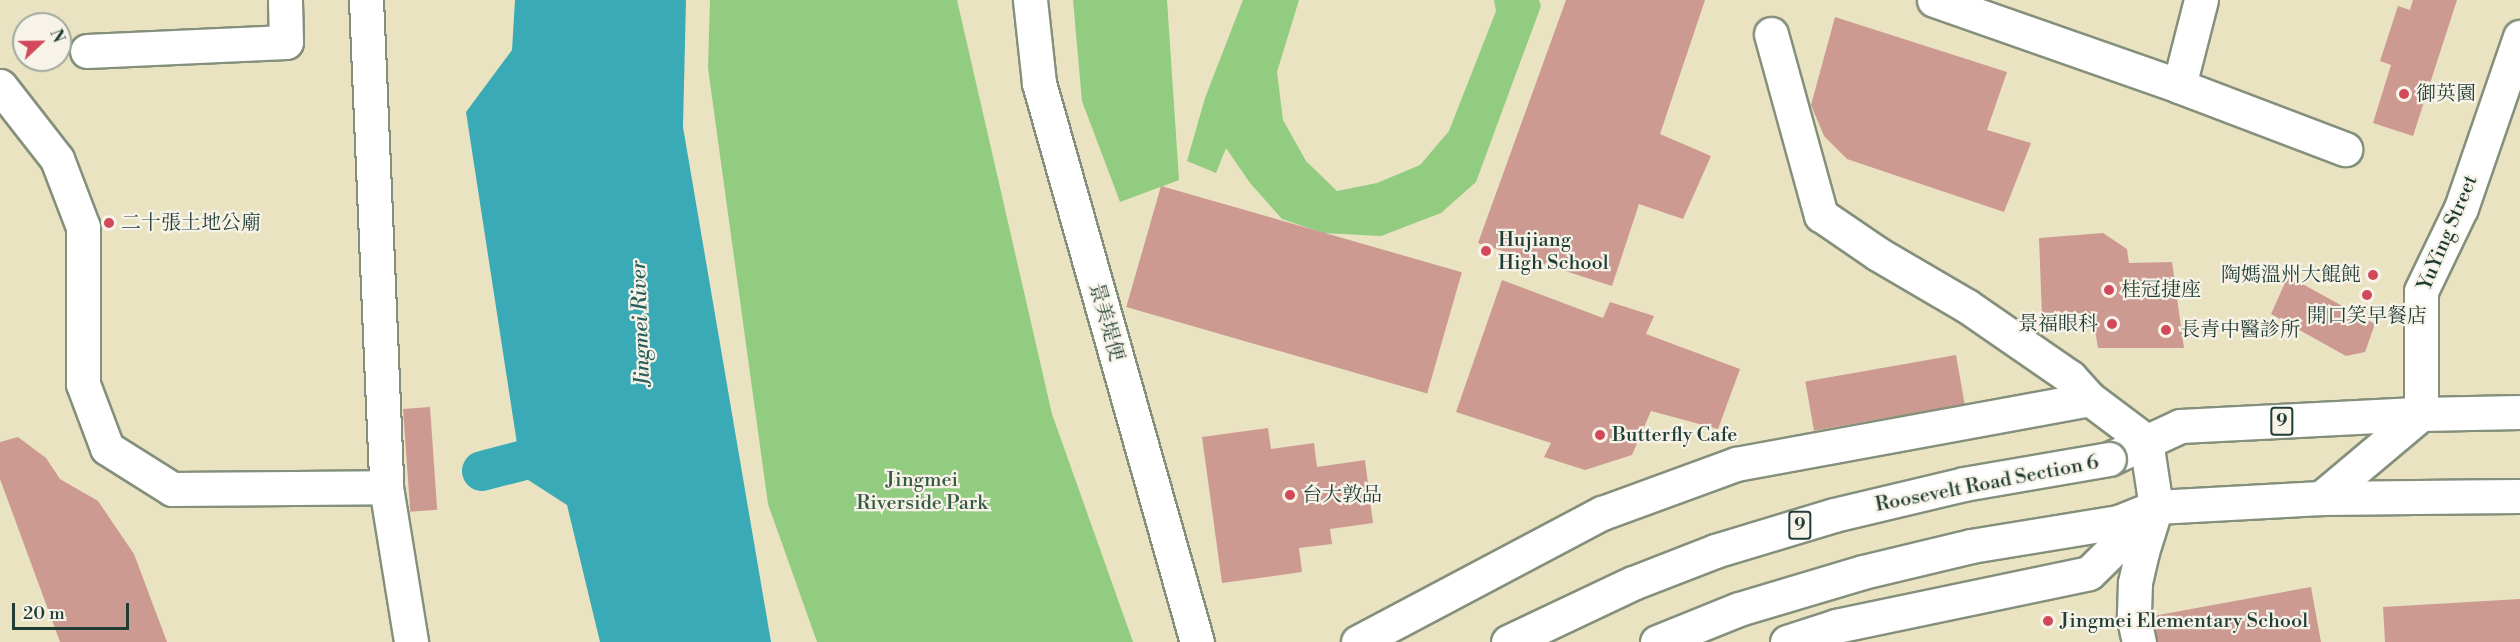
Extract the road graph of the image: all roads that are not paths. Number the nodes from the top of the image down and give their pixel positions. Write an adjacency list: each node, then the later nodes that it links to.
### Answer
1 (285, 0): 8 (street)
2 (366, 0): 17 (street)
3 (1029, 0): 22 (street, 景美堤便)
4 (1934, 0): 10 (street)
5 (2200, 1): 10 (street)
6 (1771, 34): 13 (street)
7 (2520, 37): 11 (street, YuYing Street)
8 (87, 51)
9 (0, 86): 17 (street)
10 (2179, 86): 12 (street)
11 (2510, 96): 15 (street, YuYing Street)
12 (2345, 149)
13 (2090, 399): 16 (street); 23 (street)
14 (2520, 412): 15 (street, Roosevelt Road Section 6 / 9)
15 (2421, 414): 16 (street, Roosevelt Road Section 6 / 9); 19 (street)
16 (2146, 441): 20 (street); 24 (street, Roosevelt Road Section 6 / 9, bridge)
17 (386, 487): 21 (street)
18 (2520, 496): 19 (street)
19 (2321, 498): 20 (street)
20 (2156, 507): 25 (street); 26 (street); 27 (street)
21 (411, 642)
22 (1197, 642)
23 (1358, 642)
24 (1508, 642)
25 (1657, 642)
26 (1787, 642)
27 (2139, 642)

